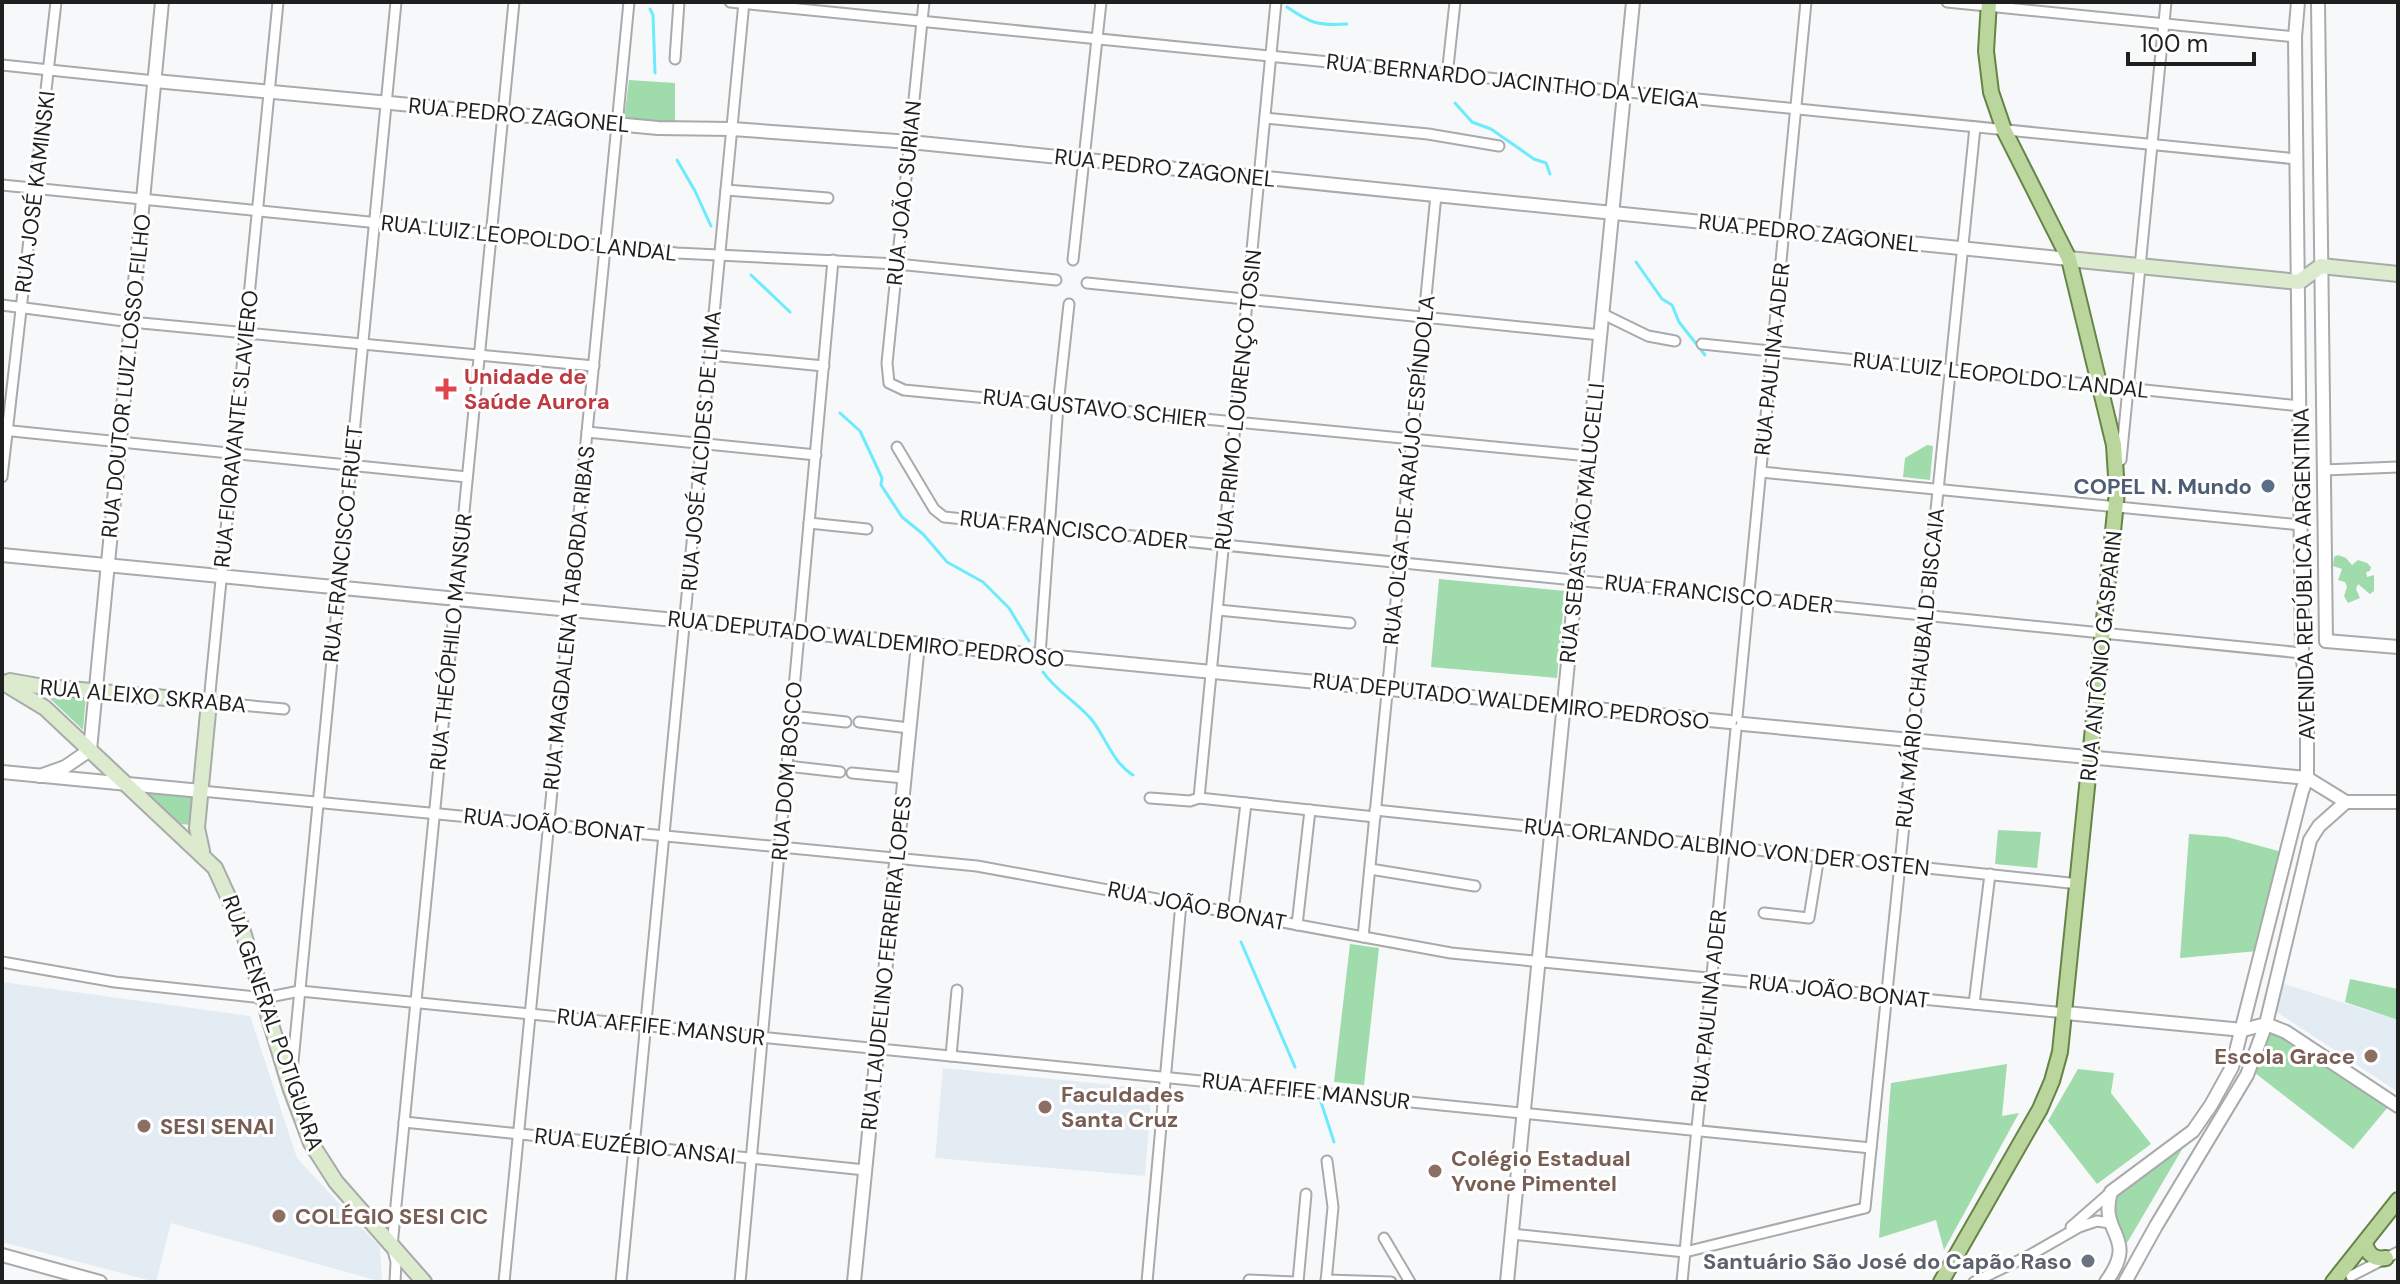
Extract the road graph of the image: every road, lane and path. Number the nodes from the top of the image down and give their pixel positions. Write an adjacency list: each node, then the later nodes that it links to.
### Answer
1 (56, 2): 28 (street, RUA JOSÉ KAMINSKI)
2 (162, 2): 30 (street, RUA DOUTOR LUIZ LOSSO FILHO)
3 (278, 2): 31 (street, RUA FIORAVANTE SLAVIERO)
4 (396, 2): 33 (street, RUA FRANCISCO FRUET)
5 (514, 2): 35 (street, RUA THEÓPHILO MANSUR)
6 (629, 2): 37 (street, RUA MAGDALENA TABORDA RIBAS)
7 (679, 2): 26 (street)
8 (730, 2): 19 (street, RUA BERNARDO JACINTHO DA VEIGA)
9 (924, 2): 21 (street, RUA JOÃO SURIAN)
10 (1101, 2): 24 (street)
11 (1276, 2): 25 (street, RUA PRIMO LOURENÇO TOSIN)
12 (1455, 2): 29 (street)
13 (1633, 2): 32 (street, RUA SEBASTIÃO MALUCELLI)
14 (1806, 2): 34 (street, RUA PAULINA ADER)
15 (1947, 2): 20 (street)
16 (2166, 2): 22 (street, RUA ANTÔNIO GASPARIN)
17 (2298, 2): 23 (street, AVENIDA REPÚBLICA ARGENTINA)
18 (2318, 2): 66 (street, AVENIDA REPÚBLICA ARGENTINA)
19 (744, 3): 21 (street, RUA BERNARDO JACINTHO DA VEIGA); 39 (street, RUA JOSÉ ALCIDES DE LIMA)
20 (1989, 4): 22 (street); 40 (main road)
21 (922, 21): 24 (street, RUA BERNARDO JACINTHO DA VEIGA); 41 (street, RUA JOÃO SURIAN)
22 (2164, 24): 23 (street); 42 (street, RUA ANTÔNIO GASPARIN)
23 (2295, 37): 45 (street, AVENIDA REPÚBLICA ARGENTINA)
24 (1097, 38): 25 (street, RUA BERNARDO JACINTHO DA VEIGA); 44 (street)
25 (1271, 55): 29 (street, RUA BERNARDO JACINTHO DA VEIGA); 36 (street, RUA PRIMO LOURENÇO TOSIN)
26 (675, 59)
27 (2, 65): 28 (street, RUA PEDRO ZAGONEL)
28 (48, 71): 30 (street, RUA PEDRO ZAGONEL); 48 (street, RUA JOSÉ KAMINSKI)
29 (1447, 76): 32 (street, RUA BERNARDO JACINTHO DA VEIGA)
30 (155, 81): 31 (street, RUA PEDRO ZAGONEL); 52 (street, RUA DOUTOR LUIZ LOSSO FILHO)
31 (269, 92): 33 (street, RUA PEDRO ZAGONEL); 53 (street, RUA FIORAVANTE SLAVIERO)
32 (1624, 93): 34 (street, RUA BERNARDO JACINTHO DA VEIGA); 54 (street, RUA SEBASTIÃO MALUCELLI)
33 (386, 102): 35 (street, RUA PEDRO ZAGONEL); 55 (street, RUA FRANCISCO FRUET)
34 (1796, 110): 38 (street, RUA BERNARDO JACINTHO DA VEIGA); 56 (street, RUA PAULINA ADER)
35 (503, 113): 37 (street, RUA PEDRO ZAGONEL); 57 (street, RUA THEÓPHILO MANSUR)
36 (1265, 118): 43 (street); 46 (street, RUA PRIMO LOURENÇO TOSIN)
37 (617, 124): 39 (street, RUA PEDRO ZAGONEL); 58 (street, RUA MAGDALENA TABORDA RIBAS)
38 (1975, 127): 40 (street, RUA BERNARDO JACINTHO DA VEIGA); 59 (street, RUA MÁRIO CHAUBALD BISCAIA)
39 (732, 129): 41 (street, RUA PEDRO ZAGONEL); 49 (street, RUA JOSÉ ALCIDES DE LIMA)
40 (2004, 130): 42 (street, RUA BERNARDO JACINTHO DA VEIGA); 61 (main road)
41 (910, 142): 44 (street, RUA PEDRO ZAGONEL); 64 (street, RUA JOÃO SURIAN)
42 (2152, 145): 45 (street, RUA BERNARDO JACINTHO DA VEIGA); 65 (street, RUA ANTÔNIO GASPARIN)
43 (1499, 146)
44 (1084, 159): 46 (street, RUA PEDRO ZAGONEL); 63 (street)
45 (2297, 159): 69 (street, AVENIDA REPÚBLICA ARGENTINA)
46 (1259, 177): 50 (street, RUA PEDRO ZAGONEL); 71 (street, RUA PRIMO LOURENÇO TOSIN)
47 (2, 185): 48 (street, RUA LUIZ LEOPOLDO LANDAL)
48 (35, 190): 52 (street, RUA LUIZ LEOPOLDO LANDAL); 74 (street, RUA JOSÉ KAMINSKI)
49 (726, 190): 51 (street); 60 (street, RUA JOSÉ ALCIDES DE LIMA)
50 (1436, 195): 54 (street, RUA PEDRO ZAGONEL); 76 (street, RUA OLGA DE ARAÚJO ESPÍNDOLA)
51 (828, 198)
52 (143, 200): 53 (street, RUA LUIZ LEOPOLDO LANDAL); 77 (street, RUA DOUTOR LUIZ LOSSO FILHO)
53 (257, 212): 55 (street, RUA LUIZ LEOPOLDO LANDAL); 78 (street, RUA FIORAVANTE SLAVIERO)
54 (1613, 213): 56 (street, RUA PEDRO ZAGONEL); 75 (street, RUA SEBASTIÃO MALUCELLI)
55 (374, 223): 57 (street, RUA LUIZ LEOPOLDO LANDAL); 81 (street, RUA FRANCISCO FRUET)
56 (1784, 230): 59 (street, RUA PEDRO ZAGONEL); 83 (street, RUA PAULINA ADER)
57 (491, 235): 58 (street, RUA LUIZ LEOPOLDO LANDAL); 84 (street, RUA THEÓPHILO MANSUR)
58 (606, 246): 60 (street, RUA LUIZ LEOPOLDO LANDAL); 86 (street, RUA MAGDALENA TABORDA RIBAS)
59 (1963, 248): 61 (street, RUA PEDRO ZAGONEL); 88 (street, RUA MÁRIO CHAUBALD BISCAIA)
60 (720, 255): 62 (street, RUA LUIZ LEOPOLDO LANDAL); 85 (street, RUA JOSÉ ALCIDES DE LIMA)
61 (2069, 259): 65 (main road, RUA PEDRO ZAGONEL); 90 (main road)
62 (833, 260): 64 (street, RUA LUIZ LEOPOLDO LANDAL); 87 (street, RUA DOM BOSCO)
63 (1073, 260)
64 (897, 264): 68 (street, RUA LUIZ LEOPOLDO LANDAL); 89 (street, RUA JOÃO SURIAN)
65 (2140, 266): 69 (main road, RUA PEDRO ZAGONEL); 91 (street, RUA ANTÔNIO GASPARIN)
66 (2321, 266): 67 (main road); 69 (main road); 106 (street, AVENIDA REPÚBLICA ARGENTINA)
67 (2398, 274)
68 (1056, 280)
69 (2299, 282): 93 (street, AVENIDA REPÚBLICA ARGENTINA)
70 (1087, 283): 71 (street)
71 (1247, 300): 76 (street); 94 (street, RUA PRIMO LOURENÇO TOSIN)
72 (1069, 304): 92 (street)
73 (2, 305): 74 (street)
74 (21, 307): 77 (street); 95 (street, RUA JOSÉ KAMINSKI)
75 (1603, 314): 79 (street, RUA SEBASTIÃO MALUCELLI); 80 (street)
76 (1424, 317): 79 (street); 97 (street, RUA OLGA DE ARAÚJO ESPÍNDOLA)
77 (131, 322): 78 (street); 98 (street, RUA DOUTOR LUIZ LOSSO FILHO)
78 (246, 333): 81 (street); 101 (street, RUA FIORAVANTE SLAVIERO)
79 (1601, 335): 103 (street, RUA SEBASTIÃO MALUCELLI)
80 (1675, 341)
81 (363, 344): 84 (street); 104 (street, RUA FRANCISCO FRUET)
82 (1702, 344): 83 (street, RUA LUIZ LEOPOLDO LANDAL)
83 (1772, 351): 88 (street, RUA LUIZ LEOPOLDO LANDAL); 107 (street, RUA PAULINA ADER)
84 (479, 355): 86 (street); 109 (street, RUA THEÓPHILO MANSUR)
85 (710, 355): 87 (street); 99 (street, RUA JOSÉ ALCIDES DE LIMA)
86 (594, 366): 96 (street, RUA MAGDALENA TABORDA RIBAS)
87 (824, 366): 102 (street, RUA DOM BOSCO)
88 (1950, 370): 90 (street, RUA LUIZ LEOPOLDO LANDAL); 110 (street, RUA MÁRIO CHAUBALD BISCAIA)
89 (889, 383): 92 (street, RUA GUSTAVO SCHIER)
90 (2101, 386): 91 (street, RUA LUIZ LEOPOLDO LANDAL); 111 (main road)
91 (2128, 389): 93 (street, RUA LUIZ LEOPOLDO LANDAL); 111 (street, RUA ANTÔNIO GASPARIN)
92 (1058, 405): 94 (street, RUA GUSTAVO SCHIER); 114 (street)
93 (2300, 406): 113 (street, AVENIDA REPÚBLICA ARGENTINA)
94 (1236, 422): 97 (street, RUA GUSTAVO SCHIER); 116 (street, RUA PRIMO LOURENÇO TOSIN)
95 (5, 430): 98 (street); 108 (street, RUA JOSÉ KAMINSKI)
96 (587, 432): 99 (street); 125 (street, RUA MAGDALENA TABORDA RIBAS)
97 (1412, 439): 103 (street, RUA GUSTAVO SCHIER); 118 (street, RUA OLGA DE ARAÚJO ESPÍNDOLA)
98 (120, 442): 101 (street); 119 (street, RUA DOUTOR LUIZ LOSSO FILHO)
99 (702, 443): 102 (street); 128 (street, RUA JOSÉ ALCIDES DE LIMA)
100 (897, 447): 114 (street, RUA FRANCISCO ADER)
101 (234, 453): 104 (street); 120 (street, RUA FIORAVANTE SLAVIERO)
102 (816, 455): 112 (street, RUA DOM BOSCO)
103 (1589, 456): 121 (street, RUA SEBASTIÃO MALUCELLI)
104 (351, 465): 109 (street); 122 (street, RUA FRANCISCO FRUET)
105 (2398, 467): 106 (street)
106 (2324, 470): 132 (street, AVENIDA REPÚBLICA ARGENTINA)
107 (1761, 472): 110 (street); 123 (street, RUA PAULINA ADER)
108 (2, 477)
109 (467, 477): 124 (street, RUA THEÓPHILO MANSUR)
110 (1938, 490): 111 (street); 127 (street, RUA MÁRIO CHAUBALD BISCAIA)
111 (2117, 499): 113 (street); 131 (main road, RUA ANTÔNIO GASPARIN)
112 (809, 523): 115 (street); 130 (street, RUA DOM BOSCO)
113 (2301, 525): 135 (street, AVENIDA REPÚBLICA ARGENTINA)
114 (1049, 528): 116 (street, RUA FRANCISCO ADER); 136 (street)
115 (867, 529)
116 (1224, 545): 118 (street, RUA FRANCISCO ADER); 126 (street, RUA PRIMO LOURENÇO TOSIN)
117 (2, 555): 119 (street, RUA DEPUTADO WALDEMIRO PEDROSO)
118 (1400, 563): 121 (street, RUA FRANCISCO ADER); 140 (street, RUA OLGA DE ARAÚJO ESPÍNDOLA)
119 (108, 565): 120 (street, RUA DEPUTADO WALDEMIRO PEDROSO); 141 (street, RUA DOUTOR LUIZ LOSSO FILHO)
120 (222, 576): 122 (street, RUA DEPUTADO WALDEMIRO PEDROSO); 142 (street, RUA FIORAVANTE SLAVIERO)
121 (1577, 580): 123 (street, RUA FRANCISCO ADER); 143 (street, RUA SEBASTIÃO MALUCELLI)
122 (339, 588): 124 (street, RUA DEPUTADO WALDEMIRO PEDROSO); 165 (street, RUA FRANCISCO FRUET)
123 (1748, 597): 127 (street, RUA FRANCISCO ADER); 149 (street, RUA PAULINA ADER)
124 (456, 599): 125 (street, RUA DEPUTADO WALDEMIRO PEDROSO); 170 (street, RUA THEÓPHILO MANSUR)
125 (570, 610): 128 (street, RUA DEPUTADO WALDEMIRO PEDROSO); 172 (street, RUA MAGDALENA TABORDA RIBAS)
126 (1218, 610): 129 (street); 137 (street, RUA PRIMO LOURENÇO TOSIN)
127 (1925, 615): 131 (street, RUA FRANCISCO ADER); 151 (street, RUA MÁRIO CHAUBALD BISCAIA)
128 (685, 621): 130 (street, RUA DEPUTADO WALDEMIRO PEDROSO); 176 (street, RUA JOSÉ ALCIDES DE LIMA)
129 (1350, 623)
130 (799, 632): 133 (street, RUA DEPUTADO WALDEMIRO PEDROSO); 146 (street, RUA DOM BOSCO)
131 (2104, 633): 135 (street, RUA FRANCISCO ADER); 153 (main road, RUA ANTÔNIO GASPARIN)
132 (2326, 641): 134 (street); 135 (street)
133 (918, 644): 136 (street, RUA DEPUTADO WALDEMIRO PEDROSO); 150 (street, RUA LAUDELINO FERREIRA LOPES)
134 (2398, 647)
135 (2302, 653): 160 (street, AVENIDA REPÚBLICA ARGENTINA)
136 (1040, 655): 137 (street, RUA DEPUTADO WALDEMIRO PEDROSO)
137 (1211, 672): 140 (street, RUA DEPUTADO WALDEMIRO PEDROSO); 164 (street, RUA PRIMO LOURENÇO TOSIN)
138 (2, 681): 139 (main road, RUA ALEIXO SKRABA); 144 (main road, RUA GENERAL POTIGUARA)
139 (38, 686): 141 (main road, RUA ALEIXO SKRABA); 144 (main road)
140 (1387, 689): 143 (street, RUA DEPUTADO WALDEMIRO PEDROSO); 171 (street, RUA OLGA DE ARAÚJO ESPÍNDOLA)
141 (95, 692): 142 (main road, RUA ALEIXO SKRABA); 152 (street, RUA DOUTOR LUIZ LOSSO FILHO)
142 (209, 702): 145 (street, RUA ALEIXO SKRABA); 162 (main road, RUA FIORAVANTE SLAVIERO)
143 (1564, 706): 149 (street, RUA DEPUTADO WALDEMIRO PEDROSO); 175 (street, RUA SEBASTIÃO MALUCELLI)
144 (45, 708): 152 (main road, RUA GENERAL POTIGUARA)
145 (284, 709)
146 (792, 716): 147 (street); 154 (street, RUA DOM BOSCO)
147 (846, 722)
148 (859, 722): 150 (street)
149 (1736, 723): 151 (street, RUA DEPUTADO WALDEMIRO PEDROSO); 178 (street, RUA PAULINA ADER)
150 (909, 728): 159 (street, RUA LAUDELINO FERREIRA LOPES)
151 (1913, 740): 153 (street, RUA DEPUTADO WALDEMIRO PEDROSO); 182 (street, RUA MÁRIO CHAUBALD BISCAIA)
152 (90, 750): 158 (street); 161 (main road, RUA GENERAL POTIGUARA)
153 (2091, 757): 160 (street, RUA DEPUTADO WALDEMIRO PEDROSO); 185 (main road, RUA ANTÔNIO GASPARIN)
154 (787, 766): 156 (street); 177 (street, RUA DOM BOSCO)
155 (2, 772): 158 (street, RUA JOÃO BONAT)
156 (840, 772)
157 (852, 773): 159 (street)
158 (40, 776): 161 (street, RUA JOÃO BONAT)
159 (904, 778): 181 (street, RUA LAUDELINO FERREIRA LOPES)
160 (2307, 778): 166 (street); 205 (street, AVENIDA REPÚBLICA ARGENTINA)
161 (126, 783): 162 (street, RUA JOÃO BONAT); 173 (main road, RUA GENERAL POTIGUARA)
162 (201, 791): 165 (street, RUA JOÃO BONAT); 174 (main road, RUA FIORAVANTE SLAVIERO)
163 (1150, 798): 164 (street, RUA ORLANDO ALBINO VON DER OSTEN)
164 (1199, 798): 168 (street, RUA ORLANDO ALBINO VON DER OSTEN)
165 (318, 802): 170 (street, RUA JOÃO BONAT); 196 (street, RUA FRANCISCO FRUET)
166 (2346, 802): 167 (street); 203 (street)
167 (2392, 802)
168 (1246, 803): 169 (street, RUA ORLANDO ALBINO VON DER OSTEN); 188 (street)
169 (1310, 810): 171 (street, RUA ORLANDO ALBINO VON DER OSTEN); 190 (street)
170 (435, 813): 172 (street, RUA JOÃO BONAT); 199 (street, RUA THEÓPHILO MANSUR)
171 (1375, 814): 175 (street, RUA ORLANDO ALBINO VON DER OSTEN); 183 (street, RUA OLGA DE ARAÚJO ESPÍNDOLA)
172 (549, 825): 176 (street, RUA JOÃO BONAT); 201 (street, RUA MAGDALENA TABORDA RIBAS)
173 (175, 828): 174 (main road); 179 (main road, RUA GENERAL POTIGUARA)
174 (197, 828): 179 (main road, RUA FIORAVANTE SLAVIERO)
175 (1552, 829): 178 (street, RUA ORLANDO ALBINO VON DER OSTEN); 192 (street, RUA SEBASTIÃO MALUCELLI)
176 (664, 836): 177 (street, RUA JOÃO BONAT); 204 (street, RUA JOSÉ ALCIDES DE LIMA)
177 (780, 847): 181 (street, RUA JOÃO BONAT); 206 (street, RUA DOM BOSCO)
178 (1724, 847): 180 (street, RUA ORLANDO ALBINO VON DER OSTEN); 194 (street, RUA PAULINA ADER)
179 (204, 855): 198 (main road, RUA GENERAL POTIGUARA)
180 (1819, 856): 182 (street, RUA ORLANDO ALBINO VON DER OSTEN); 189 (street)
181 (896, 858): 187 (street, RUA JOÃO BONAT); 207 (street, RUA LAUDELINO FERREIRA LOPES)
182 (1900, 865): 184 (street, RUA ORLANDO ALBINO VON DER OSTEN); 197 (street, RUA MÁRIO CHAUBALD BISCAIA)
183 (1370, 869): 186 (street); 191 (street, RUA OLGA DE ARAÚJO ESPÍNDOLA)
184 (1990, 874): 185 (street, RUA ORLANDO ALBINO VON DER OSTEN); 200 (street)
185 (2079, 884): 202 (main road, RUA ANTÔNIO GASPARIN)
186 (1475, 886)
187 (1181, 903): 188 (street, RUA JOÃO BONAT); 209 (street)
188 (1233, 913): 190 (street, RUA JOÃO BONAT)
189 (1764, 913)
190 (1297, 925): 191 (street, RUA JOÃO BONAT)
191 (1363, 937): 192 (street, RUA JOÃO BONAT)
192 (1539, 961): 194 (street, RUA JOÃO BONAT); 212 (street, RUA SEBASTIÃO MALUCELLI)
193 (2, 962): 198 (street, RUA AFFIFE MANSUR)
194 (1712, 978): 197 (street, RUA JOÃO BONAT); 214 (street, RUA PAULINA ADER)
195 (957, 990): 208 (street)
196 (300, 991): 198 (street, RUA AFFIFE MANSUR); 199 (street, RUA AFFIFE MANSUR); 210 (street, RUA FRANCISCO FRUET)
197 (1887, 995): 200 (street, RUA JOÃO BONAT); 217 (street, RUA MÁRIO CHAUBALD BISCAIA)
198 (264, 998): 210 (main road, RUA GENERAL POTIGUARA)
199 (416, 1002): 201 (street, RUA AFFIFE MANSUR); 213 (street, RUA THEÓPHILO MANSUR)
200 (1974, 1004): 202 (street, RUA JOÃO BONAT)
201 (530, 1013): 204 (street, RUA AFFIFE MANSUR); 215 (street, RUA MAGDALENA TABORDA RIBAS)
202 (2066, 1013): 205 (street, RUA JOÃO BONAT); 250 (main road, RUA ANTÔNIO GASPARIN)
203 (2266, 1024): 205 (street, RUA JOÃO BONAT); 211 (street); 253 (street)
204 (646, 1025): 206 (street, RUA AFFIFE MANSUR); 216 (street, RUA JOSÉ ALCIDES DE LIMA)
205 (2243, 1030): 221 (street, AVENIDA REPÚBLICA ARGENTINA)
206 (763, 1037): 207 (street, RUA AFFIFE MANSUR); 218 (street, RUA DOM BOSCO)
207 (877, 1048): 208 (street, RUA AFFIFE MANSUR); 220 (street, RUA LAUDELINO FERREIRA LOPES)
208 (951, 1056): 209 (street, RUA AFFIFE MANSUR)
209 (1165, 1077): 212 (street, RUA AFFIFE MANSUR); 245 (street)
210 (290, 1087): 229 (main road, RUA GENERAL POTIGUARA)
211 (2398, 1106)
212 (1524, 1113): 214 (street, RUA AFFIFE MANSUR); 225 (street, RUA SEBASTIÃO MALUCELLI)
213 (404, 1122): 215 (street, RUA EUZÉBIO ANSAI); 229 (street, RUA THEÓPHILO MANSUR)
214 (1697, 1130): 217 (street, RUA AFFIFE MANSUR); 230 (street, RUA PAULINA ADER)
215 (518, 1134): 216 (street, RUA EUZÉBIO ANSAI); 241 (street, RUA MAGDALENA TABORDA RIBAS)
216 (634, 1146): 218 (street, RUA EUZÉBIO ANSAI); 242 (street, RUA JOSÉ ALCIDES DE LIMA)
217 (1871, 1148): 230 (street, RUA MÁRIO CHAUBALD BISCAIA)
218 (752, 1159): 220 (street, RUA EUZÉBIO ANSAI); 243 (street, RUA DOM BOSCO)
219 (1327, 1161): 236 (street)
220 (865, 1170): 244 (street, RUA LAUDELINO FERREIRA LOPES)
221 (2111, 1192): 224 (street); 227 (street)
222 (1306, 1194): 246 (street)
223 (2398, 1200): 228 (main road)
224 (2110, 1223): 227 (street); 252 (street)
225 (1512, 1234): 230 (street); 248 (street, RUA SEBASTIÃO MALUCELLI)
226 (1384, 1238): 237 (street)
227 (2060, 1238): 251 (street)
228 (2365, 1242): 232 (main road); 233 (main road)
229 (392, 1246): 239 (street, RUA THEÓPHILO MANSUR); 240 (main road, RUA GENERAL POTIGUARA)
230 (1685, 1252): 249 (street, RUA PAULINA ADER)
231 (2, 1255): 238 (street)
232 (2392, 1255): 234 (street)
233 (2350, 1261): 234 (street); 254 (main road)
234 (2353, 1279)
235 (1249, 1280): 246 (street)
236 (1326, 1281): 247 (street)
237 (1406, 1281)
238 (100, 1282)
239 (395, 1282)
240 (424, 1282)
241 (504, 1282)
242 (621, 1282)
243 (740, 1282)
244 (854, 1282)
245 (1147, 1282)
246 (1296, 1282)
247 (1391, 1282)
248 (1507, 1282)
249 (1682, 1282)
250 (1941, 1282)
251 (1974, 1282)
252 (2106, 1282)
253 (2125, 1282)
254 (2333, 1282)

